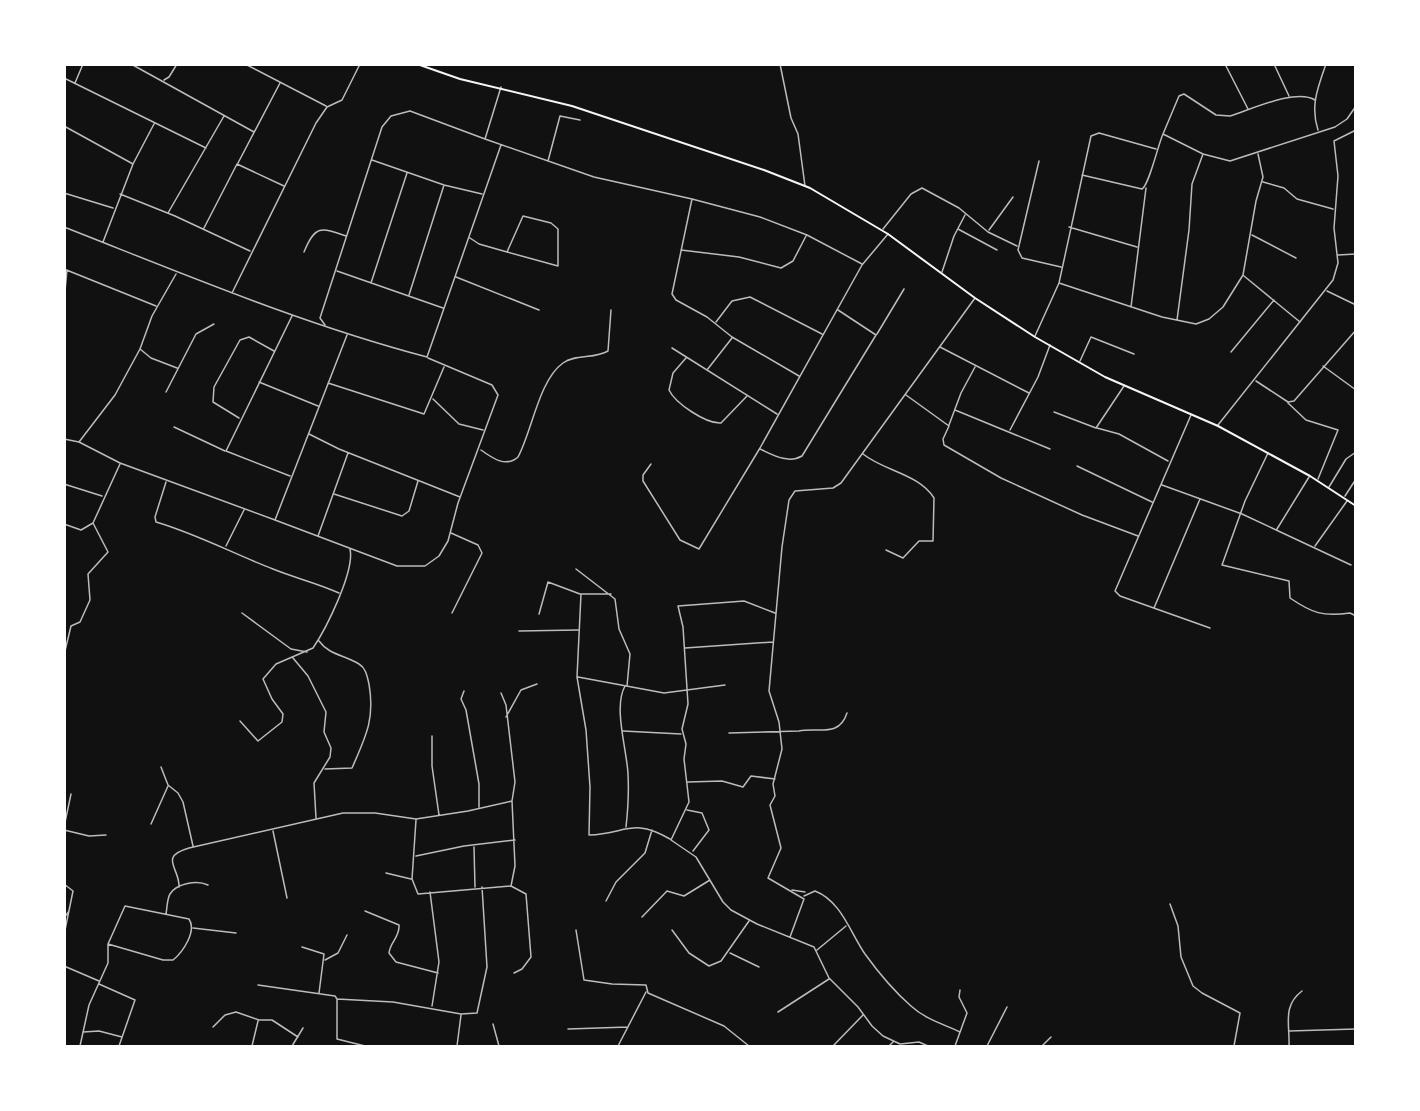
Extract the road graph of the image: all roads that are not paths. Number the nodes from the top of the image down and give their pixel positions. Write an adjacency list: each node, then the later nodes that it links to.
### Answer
1 (83, 64): 15 (street)
2 (131, 64): 13 (street)
3 (177, 64): 11 (street)
4 (245, 64): 14 (street)
5 (360, 64): 23 (street)
6 (417, 64): 17 (main road)
7 (780, 64): 49 (street)
8 (1225, 64): 24 (street)
9 (1274, 64): 19 (street)
10 (1326, 64): 18 (street)
11 (169, 77): 13 (street); 16 (street)
12 (64, 78): 15 (street)
13 (163, 80): 16 (street)
14 (280, 82): 23 (street); 31 (street)
15 (75, 83): 27 (street)
16 (170, 85): 25 (street)
17 (501, 87): 33 (street); 49 (main road)
18 (1315, 95): 20 (street); 21 (street)
19 (1290, 97): 20 (street); 24 (street)
20 (1311, 98): 21 (street)
21 (1315, 100): 30 (street)
22 (1356, 106): 30 (street)
23 (327, 107): 48 (street)
24 (1248, 110): 32 (street)
25 (224, 115): 31 (street); 35 (street)
26 (580, 120): 40 (street)
27 (154, 123): 35 (street); 42 (street)
28 (64, 126): 42 (street)
29 (1356, 130): 57 (street)
30 (1318, 131): 38 (street)
31 (254, 132): 43 (street)
32 (1162, 134): 36 (street); 37 (street)
33 (485, 139): 34 (street); 39 (street)
34 (501, 145): 40 (street); 53 (street)
35 (206, 148): 58 (street)
36 (1156, 149): 45 (street); 50 (street)
37 (1203, 154): 38 (street); 108 (street)
38 (1258, 154): 46 (street)
39 (371, 160): 44 (street); 69 (street)
40 (548, 161): 55 (street)
41 (1039, 161): 72 (street)
42 (133, 164): 52 (street)
43 (237, 164): 48 (street); 62 (street)
44 (407, 173): 47 (street); 90 (street)
45 (1082, 175): 50 (street); 61 (street)
46 (1263, 182): 57 (street); 67 (street)
47 (444, 185): 53 (street); 95 (street)
48 (284, 186): 76 (street)
49 (805, 186): 64 (main road)
50 (1146, 186): 73 (street)
51 (64, 193): 56 (street)
52 (120, 194): 56 (street); 58 (street)
53 (483, 195): 70 (street)
54 (1013, 197): 65 (street)
55 (692, 199): 68 (street); 74 (street)
56 (114, 209): 71 (street)
57 (1335, 209): 80 (street)
58 (168, 214): 62 (street)
59 (966, 215): 63 (street); 64 (street); 65 (street)
60 (64, 227): 71 (street)
61 (1070, 227): 73 (street); 83 (street)
62 (204, 229): 76 (street)
63 (957, 229): 75 (street); 87 (street)
64 (882, 230): 66 (main road)
65 (988, 232): 72 (street)
66 (888, 234): 82 (street); 87 (main road)
67 (1251, 234): 81 (street); 88 (street)
68 (807, 235): 74 (street); 82 (street)
69 (347, 236): 77 (street); 85 (street)
70 (469, 237): 78 (street); 89 (street)
71 (103, 243): 86 (street)
72 (1017, 246): 83 (street)
73 (1138, 247): 102 (street)
74 (681, 250): 110 (street)
75 (997, 250)
76 (250, 252): 94 (street)
77 (304, 252)
78 (507, 252): 78 (street)
79 (1356, 254): 80 (street)
80 (1337, 255): 93 (street)
81 (1296, 258)
82 (862, 265): 103 (street)
83 (1062, 267): 91 (street)
84 (66, 269): 98 (street); 100 (street)
85 (337, 271): 90 (street); 107 (street)
86 (176, 273): 94 (street); 100 (street)
87 (941, 273): 96 (main road)
88 (1243, 275): 97 (street); 108 (street)
89 (455, 277): 101 (street); 104 (street)
90 (371, 283): 95 (street)
91 (1059, 283): 102 (street); 119 (street)
92 (904, 289): 117 (street)
93 (1326, 291): 99 (street); 111 (street)
94 (232, 294): 106 (street)
95 (409, 295): 101 (street)
96 (975, 298): 119 (main road); 121 (street)
97 (1275, 299): 111 (street); 125 (street)
98 (64, 301)
99 (1356, 304)
100 (157, 306): 123 (street)
101 (444, 308): 127 (street)
102 (1131, 308): 108 (street)
103 (837, 309): 116 (street); 117 (street)
104 (539, 310)
105 (611, 310): 166 (street)
106 (292, 315): 109 (street); 124 (street)
107 (321, 318): 109 (street); 113 (street)
108 (1177, 321)
109 (314, 322): 113 (street)
110 (716, 323): 116 (street); 118 (street)
111 (1300, 323): 138 (street)
112 (214, 324): 134 (street)
113 (325, 326): 115 (street)
114 (1356, 330): 133 (street)
115 (348, 333): 127 (street); 140 (street)
116 (823, 334): 137 (street)
117 (876, 335): 164 (street)
118 (732, 337): 135 (street); 137 (street)
119 (1035, 337): 120 (main road)
120 (1050, 345): 129 (main road); 144 (street)
121 (939, 346): 132 (street); 145 (street)
122 (672, 348): 128 (street)
123 (140, 349): 134 (street); 163 (street)
124 (275, 351): 139 (street); 154 (street)
125 (1231, 352)
126 (1134, 354): 129 (street)
127 (427, 357): 130 (street)
128 (686, 358): 135 (street); 146 (street)
129 (1080, 362): 141 (main road)
130 (439, 363): 131 (street); 136 (street)
131 (445, 366): 136 (street); 159 (street)
132 (975, 366): 144 (street); 150 (street)
133 (1322, 366): 142 (street); 148 (street)
134 (178, 369): 143 (street)
135 (706, 371): 146 (street)
136 (441, 373): 147 (street)
137 (800, 376): 152 (street)
138 (1255, 380): 148 (street); 156 (street)
139 (259, 382): 149 (street); 154 (street)
140 (328, 383): 147 (street); 149 (street)
141 (1124, 386): 153 (main road); 158 (street)
142 (1356, 390)
143 (166, 392)
144 (1029, 393): 160 (street)
145 (905, 394): 155 (street); 171 (street)
146 (747, 396): 152 (street)
147 (432, 398): 159 (street)
148 (1288, 402): 181 (street)
149 (318, 406): 161 (street)
150 (955, 410): 155 (street); 160 (street)
151 (1054, 412): 158 (street)
152 (778, 415): 164 (street)
153 (1191, 415): 156 (main road); 172 (street)
154 (240, 418): 167 (street)
155 (949, 426): 201 (street)
156 (1218, 426): 170 (main road)
157 (174, 427): 167 (street)
158 (1096, 428): 172 (street)
159 (484, 431): 166 (street)
160 (1010, 431): 165 (street)
161 (309, 434): 169 (street); 176 (street)
162 (64, 439): 163 (street)
163 (78, 442): 173 (street)
164 (760, 448): 174 (street)
165 (1050, 449)
166 (480, 450): 187 (street)
167 (226, 451): 176 (street)
168 (1356, 452): 184 (street)
169 (349, 453): 179 (street); 185 (street)
170 (1269, 453): 177 (main road); 194 (street)
171 (862, 454): 205 (street); 216 (street)
172 (1169, 461): 183 (street)
173 (120, 464): 180 (street); 186 (street)
174 (651, 464)
175 (1077, 466): 191 (street)
176 (291, 476): 195 (street)
177 (1310, 476): 181 (main road); 198 (street)
178 (1356, 479): 188 (street)
179 (418, 480): 185 (street); 187 (street)
180 (167, 481): 193 (street); 202 (street)
181 (1317, 481): 184 (main road)
182 (64, 484): 186 (street)
183 (1160, 484): 189 (street); 191 (street)
184 (1329, 488): 188 (main road)
185 (334, 494): 200 (street)
186 (103, 496): 196 (street)
187 (460, 498): 199 (street)
188 (1344, 498): 190 (main road)
189 (1200, 499): 194 (street); 213 (street)
190 (1348, 501): 192 (main road); 203 (street)
191 (1153, 502): 201 (street)
192 (1356, 506)
193 (244, 509): 195 (street); 202 (street)
194 (1242, 514): 198 (street); 218 (street)
195 (275, 520): 200 (street)
196 (93, 523): 197 (street); 226 (street)
197 (64, 524)
198 (1277, 529): 203 (street)
199 (451, 533): 206 (street); 215 (street)
200 (318, 536): 204 (street)
201 (1138, 536): 213 (street)
202 (226, 547): 210 (street)
203 (1314, 547): 208 (street)
204 (350, 548): 206 (street); 207 (street)
205 (886, 550)
206 (359, 552): 207 (street)
207 (352, 556): 210 (street)
208 (1351, 565)
209 (576, 569): 212 (street)
210 (339, 593): 222 (street)
211 (581, 594): 212 (street); 217 (street); 220 (street)
212 (611, 594): 231 (street)
213 (1154, 609): 219 (street)
214 (242, 613): 225 (street)
215 (452, 613)
216 (776, 613): 223 (street); 224 (street)
217 (539, 614)
218 (1356, 616)
219 (1210, 628)
220 (579, 630): 221 (street); 228 (street)
221 (519, 631)
222 (318, 640): 225 (street); 244 (street)
223 (773, 642): 224 (street); 238 (street)
224 (684, 648): 232 (street)
225 (309, 652): 227 (street)
226 (64, 655)
227 (293, 658): 237 (street); 244 (street)
228 (577, 677): 231 (street); 257 (street)
229 (537, 684): 236 (street)
230 (724, 685): 232 (street)
231 (626, 686): 232 (street); 239 (street)
232 (686, 690): 241 (street)
233 (464, 691): 250 (street)
234 (501, 693): 236 (street)
235 (847, 713): 238 (street)
236 (506, 717): 249 (street)
237 (240, 721)
238 (780, 730): 240 (street); 245 (street)
239 (622, 731): 241 (street); 257 (street)
240 (729, 733)
241 (682, 734): 246 (street)
242 (432, 736): 253 (street)
243 (161, 767): 247 (street)
244 (325, 769): 254 (street)
245 (775, 779): 246 (street); 278 (street)
246 (687, 782): 251 (street)
247 (168, 785): 256 (street); 266 (street)
248 (71, 794): 258 (street)
249 (512, 801): 250 (street); 263 (street)
250 (478, 808): 253 (street)
251 (686, 810): 264 (street); 267 (street)
252 (1356, 812): 261 (street)
253 (439, 815): 255 (street)
254 (316, 819): 255 (street); 260 (street)
255 (416, 819): 268 (street)
256 (151, 824)
257 (626, 827): 259 (street)
258 (64, 828): 262 (street)
259 (652, 829): 264 (street); 283 (street)
260 (273, 830): 266 (street); 282 (street)
261 (1356, 832)
262 (106, 835)
263 (516, 840): 265 (street); 274 (street)
264 (671, 840): 267 (street)
265 (474, 846): 268 (street); 277 (street)
266 (193, 848): 275 (street)
267 (692, 852): 271 (street)
268 (414, 856): 270 (street)
269 (386, 873): 270 (street)
270 (412, 879): 279 (street)
271 (711, 879): 288 (street); 290 (street)
272 (64, 884): 285 (street)
273 (208, 885): 275 (street)
274 (511, 886): 276 (street); 307 (street)
275 (179, 887): 287 (street)
276 (482, 887): 277 (street); 319 (street)
277 (475, 888): 279 (street)
278 (790, 890): 280 (street); 281 (street)
279 (430, 892): 306 (street)
280 (809, 892): 281 (street); 291 (street)
281 (804, 897): 298 (street)
282 (287, 898)
283 (606, 901)
284 (1170, 904): 352 (street)
285 (71, 908): 289 (street); 296 (street)
286 (365, 911): 306 (street)
287 (166, 915): 292 (street); 299 (street)
288 (642, 917)
289 (64, 918)
290 (750, 921): 298 (street); 302 (street)
291 (846, 925): 301 (street); 329 (street)
292 (192, 928): 295 (street); 299 (street)
293 (576, 930): 312 (street)
294 (672, 930): 302 (street)
295 (236, 933)
296 (64, 935)
297 (347, 935): 303 (street)
298 (790, 937): 301 (street)
299 (108, 944): 309 (street)
300 (302, 947): 303 (street)
301 (816, 950): 308 (street)
302 (729, 952): 305 (street)
303 (324, 961): 314 (street)
304 (64, 966): 309 (street)
305 (759, 968)
306 (438, 974): 316 (street)
307 (514, 974)
308 (829, 978): 318 (street); 320 (street)
309 (98, 982): 328 (street); 331 (street)
310 (258, 986): 314 (street)
311 (960, 990): 329 (street)
312 (647, 991): 323 (street); 345 (street)
313 (1302, 991): 330 (street)
314 (319, 994): 315 (street)
315 (337, 999): 316 (street); 335 (street)
316 (432, 1007): 319 (street)
317 (1007, 1007): 350 (street)
318 (778, 1012)
319 (461, 1014): 342 (street)
320 (863, 1014): 334 (street); 346 (street)
321 (259, 1020): 324 (street); 333 (street); 338 (street)
322 (494, 1024): 343 (street)
323 (629, 1026): 326 (street); 344 (street)
324 (213, 1027)
325 (303, 1028): 333 (street)
326 (568, 1029)
327 (1356, 1029): 330 (street)
328 (83, 1032): 331 (street); 336 (street)
329 (960, 1032): 349 (street)
330 (1290, 1032): 353 (street)
331 (123, 1036): 337 (street)
332 (1050, 1036): 351 (street)
333 (298, 1037): 339 (street)
334 (894, 1041): 347 (street); 348 (street)
335 (345, 1043): 340 (street); 341 (street)
336 (80, 1047)
337 (119, 1047)
338 (252, 1047)
339 (292, 1047)
340 (343, 1047)
341 (365, 1047)
342 (457, 1047)
343 (499, 1047)
344 (618, 1047)
345 (749, 1047)
346 (833, 1047)
347 (889, 1047)
348 (928, 1047)
349 (955, 1047)
350 (987, 1047)
351 (1042, 1047)
352 (1234, 1047)
353 (1289, 1047)

